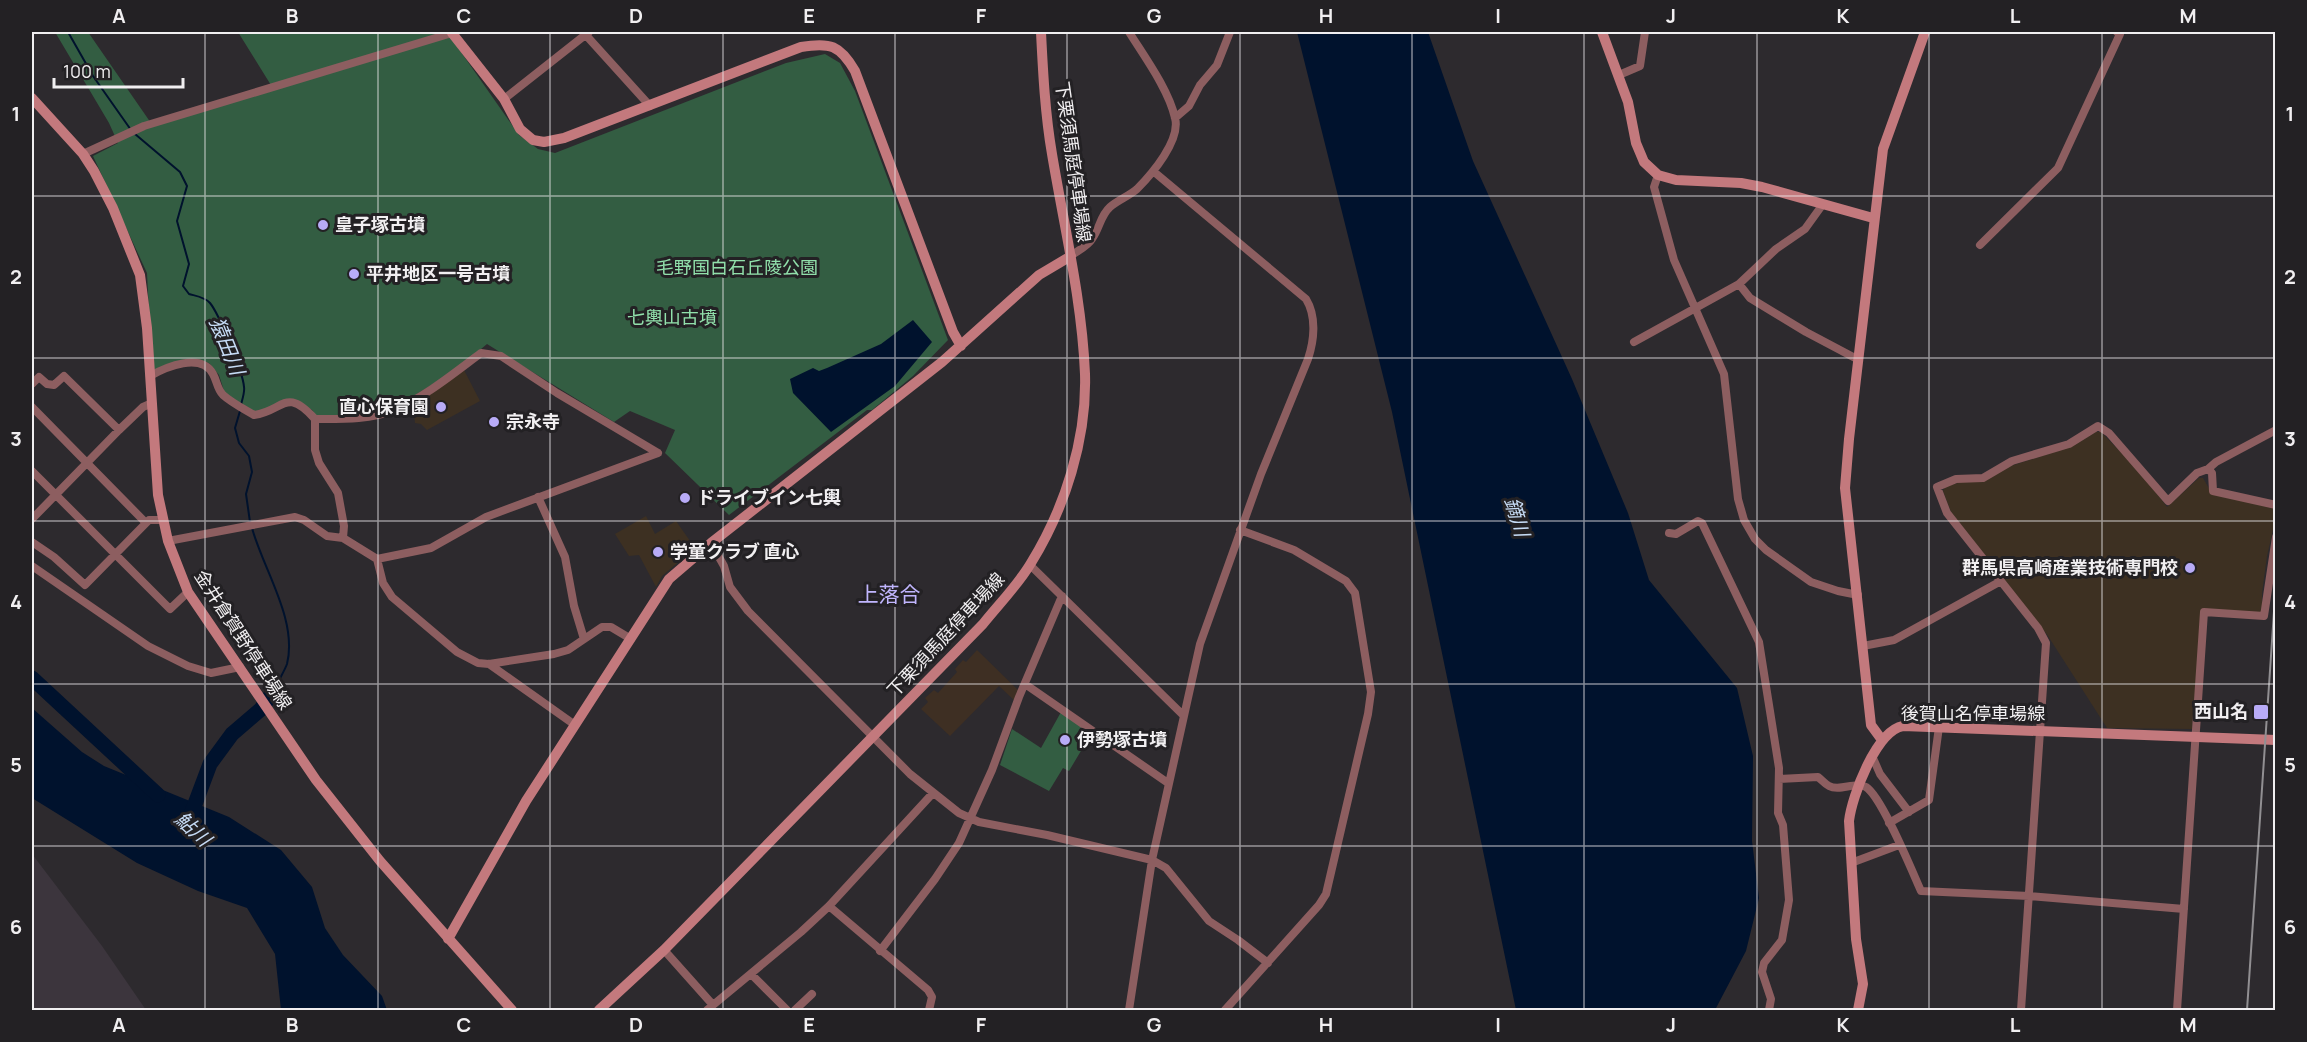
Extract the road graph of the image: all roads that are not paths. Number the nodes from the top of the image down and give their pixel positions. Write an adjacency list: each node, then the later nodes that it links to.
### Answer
1 (451, 32): 12 (main road); 15 (street)
2 (1041, 32): 21 (main road, 下栗須馬庭停車場線)
3 (1130, 32): 14 (street)
4 (1230, 32): 14 (street)
5 (1602, 32): 10 (main road)
6 (1645, 32): 10 (street)
7 (1923, 32): 19 (main road)
8 (2117, 32): 20 (street)
9 (586, 33): 12 (street); 13 (street)
10 (1619, 75): 17 (main road)
11 (32, 98): 15 (main road, 金井倉賀野停車場線)
12 (504, 99): 13 (main road)
13 (650, 106): 25 (main road)
14 (1176, 118): 16 (street)
15 (83, 154): 27 (main road, 金井倉賀野停車場線)
16 (1153, 171): 21 (street); 43 (street)
17 (1658, 175): 18 (main road); 23 (street)
18 (1824, 204): 19 (main road); 22 (street)
19 (1873, 218): 26 (main road)
20 (1980, 245)
21 (1071, 256): 25 (main road); 52 (main road, 下栗須馬庭停車場線)
22 (1739, 284): 23 (street); 26 (street)
23 (1695, 308): 24 (street); 56 (street)
24 (1634, 342)
25 (961, 346): 49 (main road)
26 (1857, 358): 56 (main road)
27 (150, 376): 29 (main road, 金井倉賀野停車場線); 31 (street)
28 (32, 384): 32 (street)
29 (152, 403): 32 (street); 41 (main road, 金井倉賀野停車場線)
30 (32, 407): 34 (street)
31 (315, 419): 38 (street); 46 (street)
32 (119, 430): 34 (street)
33 (2276, 430): 35 (street)
34 (86, 463): 37 (street); 42 (street)
35 (2208, 469): 39 (street); 54 (street)
36 (32, 471): 37 (street)
37 (55, 495): 40 (street); 50 (street)
38 (538, 498): 51 (street); 58 (street)
39 (2276, 505)
40 (32, 519)
41 (163, 520): 42 (street); 47 (main road, 金井倉賀野停車場線)
42 (146, 523): 50 (street)
43 (1240, 530): 64 (street); 89 (street)
44 (1669, 533): 73 (street)
45 (2276, 537): 69 (street)
46 (344, 538): 47 (street); 51 (street)
47 (168, 541): 55 (main road, 金井倉賀野停車場線)
48 (32, 542): 50 (street)
49 (711, 543): 59 (main road); 68 (street)
50 (115, 555): 55 (street)
51 (377, 559): 61 (street)
52 (1030, 565): 57 (street); 68 (main road, 下栗須馬庭停車場線)
53 (32, 566): 62 (street)
54 (2001, 581): 60 (street); 67 (street)
55 (188, 592): 62 (main road, 金井倉賀野停車場線)
56 (1858, 595): 60 (main road)
57 (1062, 596): 63 (street); 64 (street)
58 (584, 639): 59 (street); 61 (street)
59 (631, 639): 65 (main road)
60 (1863, 646): 70 (main road)
61 (489, 664): 65 (street)
62 (240, 668): 86 (main road, 金井倉賀野停車場線)
63 (1025, 684): 74 (street); 78 (street)
64 (1183, 715): 74 (street)
65 (575, 725): 86 (main road)
66 (1939, 727): 67 (main road, 後賀山名停車場線); 70 (main road, 後賀山名停車場線); 77 (street)
67 (2039, 730): 69 (main road, 後賀山名停車場線); 83 (street)
68 (871, 737): 76 (street); 87 (main road, 下栗須馬庭停車場線)
69 (2194, 737): 71 (main road, 後賀山名停車場線); 85 (street)
70 (1882, 740): 72 (main road, 後賀山名停車場線)
71 (2276, 740)
72 (1873, 758): 75 (main road, 後賀山名停車場線); 77 (street)
73 (1779, 779): 75 (street); 100 (street)
74 (1168, 783): 81 (street)
75 (1859, 785): 79 (street); 82 (main road, 後賀山名停車場線)
76 (933, 793): 78 (street); 84 (street)
77 (1909, 812): 79 (street)
78 (970, 819): 81 (street); 88 (street)
79 (1889, 823): 80 (street)
80 (1899, 845): 82 (street); 83 (street)
81 (1152, 860): 89 (street); 98 (street)
82 (1851, 862): 101 (main road, 後賀山名停車場線)
83 (2029, 896): 85 (street); 102 (street)
84 (829, 906): 88 (street); 90 (street)
85 (2184, 909): 103 (street)
86 (448, 939): 93 (main road, 金井倉賀野停車場線)
87 (664, 950): 92 (street); 94 (main road, 下栗須馬庭停車場線)
88 (880, 951): 97 (street)
89 (1268, 963): 99 (street)
90 (751, 974): 92 (street); 95 (street)
91 (812, 994): 96 (street)
92 (710, 1008)
93 (512, 1011)
94 (599, 1011)
95 (788, 1011)
96 (795, 1011)
97 (929, 1011)
98 (1129, 1011)
99 (1225, 1011)
100 (1769, 1011)
101 (1858, 1011)
102 (2021, 1011)
103 (2177, 1011)

